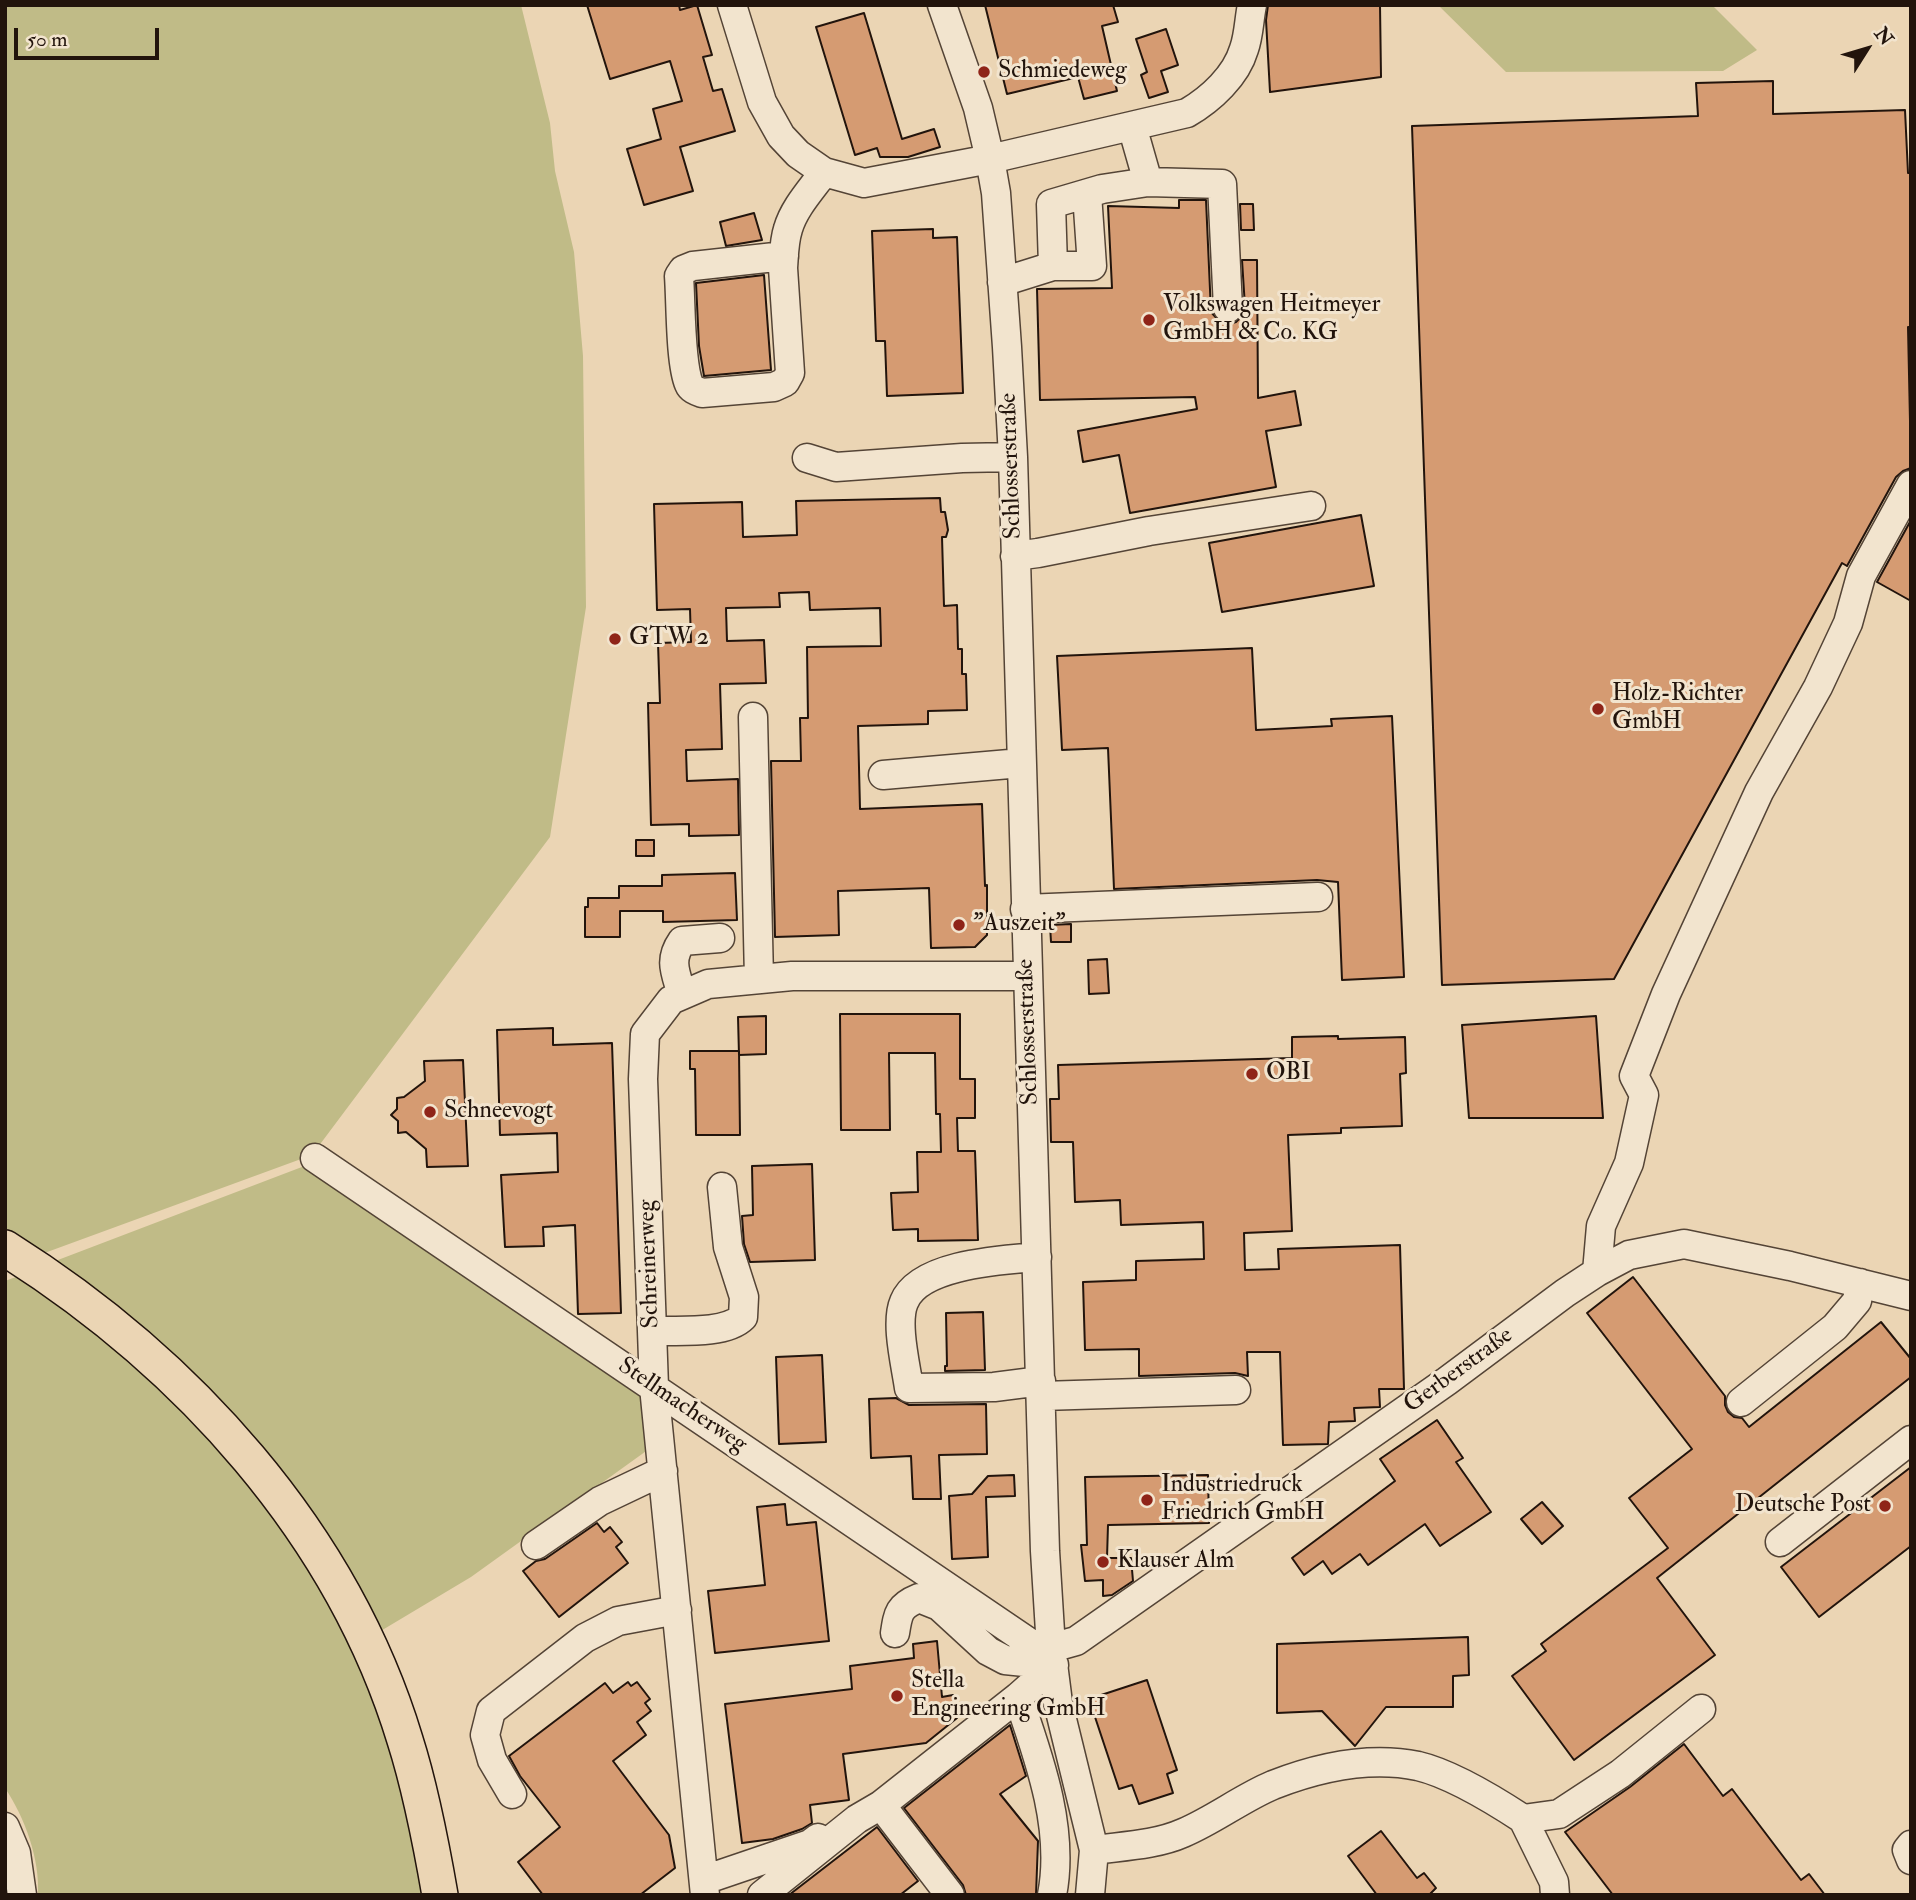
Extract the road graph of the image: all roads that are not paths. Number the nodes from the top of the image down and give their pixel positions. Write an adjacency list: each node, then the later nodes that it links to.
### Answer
1 (732, 5): 6 (street)
2 (942, 5): 5 (street, Schlosserstraße)
3 (1252, 5): 4 (street)
4 (1132, 126): 5 (street); 7 (street)
5 (990, 159): 6 (street); 11 (street, Schlosserstraße)
6 (824, 172): 9 (street)
7 (1148, 183): 8 (street); 12 (street)
8 (1087, 194): 10 (street); 10 (street)
9 (784, 256): 9 (street)
10 (1053, 266): 11 (street)
11 (1002, 282): 13 (street, Schlosserstraße)
12 (1228, 308)
13 (1013, 457): 14 (street); 17 (street, Schlosserstraße)
14 (807, 458)
15 (1911, 485): 31 (street)
16 (1311, 506): 17 (street)
17 (1016, 556): 19 (street, Schlosserstraße)
18 (753, 717): 25 (street)
19 (1021, 763): 20 (street); 22 (street, Schlosserstraße)
20 (883, 775)
21 (1318, 897): 22 (street)
22 (1025, 909): 24 (street, Schlosserstraße)
23 (720, 938): 26 (street)
24 (1026, 976): 25 (street, Schreinerweg); 30 (street, Schlosserstraße)
25 (759, 979): 26 (street, Schreinerweg)
26 (682, 995): 34 (street, Schreinerweg)
27 (315, 1158): 35 (street, Stellmacherweg)
28 (722, 1186): 34 (street)
29 (5, 1248): 58 (main road)
30 (1037, 1257): 36 (street, Schlosserstraße); 36 (street)
31 (1597, 1272): 32 (street, Gerberstraße); 45 (street, Gerberstraße)
32 (1860, 1283): 33 (street, Gerberstraße); 38 (street)
33 (1911, 1296)
34 (652, 1331): 35 (street, Schreinerweg)
35 (654, 1387): 40 (street, Schreinerweg); 45 (street, Stellmacherweg)
36 (1042, 1388): 37 (street); 45 (street, Schlosserstraße)
37 (1236, 1390)
38 (1741, 1402)
39 (1911, 1440): 41 (street)
40 (663, 1471): 42 (street); 43 (street, Schreinerweg)
41 (1780, 1542)
42 (537, 1545)
43 (677, 1610): 48 (street); 56 (street, Schreinerweg)
44 (895, 1633): 45 (street)
45 (1053, 1656): 46 (street); 54 (street, Schlosserstraße)
46 (1018, 1697): 49 (street); 61 (street)
47 (1701, 1709): 51 (street)
48 (512, 1794)
49 (881, 1805): 59 (street); 60 (street)
50 (837, 1818): 56 (street)
51 (1523, 1819): 54 (street); 63 (street)
52 (5, 1827): 57 (street)
53 (1911, 1845): 55 (street)
54 (1094, 1850): 62 (street, Schlosserstraße)
55 (1911, 1860)
56 (705, 1887)
57 (22, 1895)
58 (440, 1895)
59 (762, 1895)
60 (950, 1895)
61 (1052, 1895)
62 (1090, 1895)
63 (1555, 1895)

